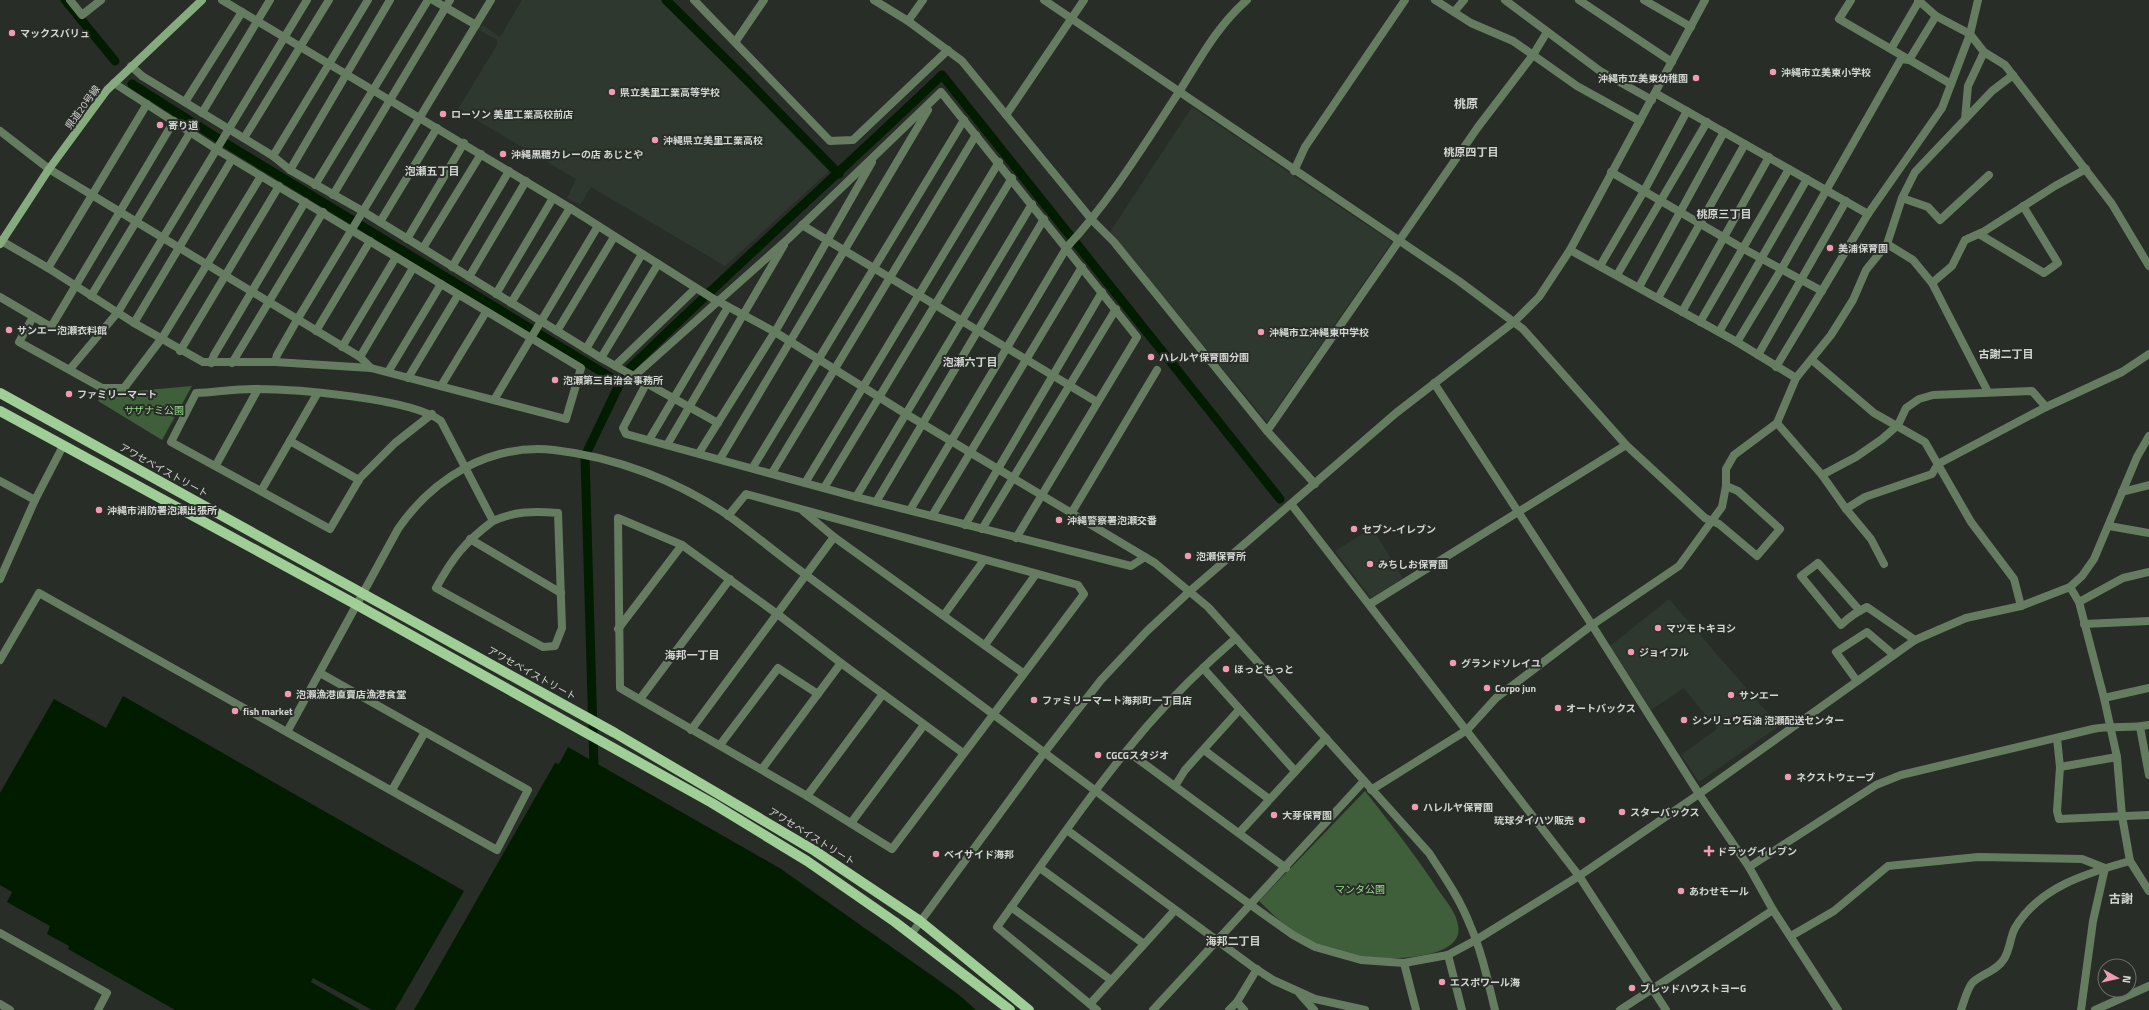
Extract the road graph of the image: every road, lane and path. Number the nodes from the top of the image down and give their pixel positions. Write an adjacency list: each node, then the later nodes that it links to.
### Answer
1 (70, 0): 2 (street)
2 (101, 0)
3 (202, 0): 51 (main road, 県道20号線)
4 (222, 0): 31 (street)
5 (270, 0): 35 (street)
6 (308, 0): 41 (street)
7 (329, 0): 43 (street)
8 (368, 0): 50 (street)
9 (390, 0): 52 (street)
10 (428, 0): 56 (street)
11 (433, 0): 30 (street)
12 (491, 0): 37 (street)
13 (694, 0): 42 (street)
14 (764, 0): 42 (street)
15 (874, 0): 36 (street)
16 (923, 0): 36 (street)
17 (1044, 0): 34 (street)
18 (1084, 0): 34 (street)
19 (1248, 0): 57 (street)
20 (1405, 0): 93 (street)
21 (1435, 0): 32 (street)
22 (1464, 0): 32 (street)
23 (1505, 0): 39 (street)
24 (1579, 0): 49 (street)
25 (1644, 0): 38 (street)
26 (1706, 0): 38 (street)
27 (1851, 0): 44 (street)
28 (1978, 0): 40 (street)
29 (1919, 1): 33 (street); 44 (street)
30 (448, 4): 37 (street); 60 (street)
31 (242, 12): 35 (street); 61 (street)
32 (1454, 12): 47 (street)
33 (1936, 16): 40 (street); 48 (street)
34 (1071, 18): 57 (street); 65 (street)
35 (258, 21): 41 (street); 64 (street)
36 (908, 21): 45 (street)
37 (476, 25): 66 (street)
38 (1691, 27): 49 (street)
39 (1547, 32): 47 (street); 58 (street)
40 (1970, 34): 46 (street); 55 (street)
41 (285, 38): 43 (street); 72 (street)
42 (736, 41): 45 (street)
43 (301, 47): 50 (street); 78 (street)
44 (1891, 49): 48 (street)
45 (948, 50): 65 (street)
46 (1984, 52): 53 (street); 67 (street)
47 (1532, 55): 70 (street); 135 (street)
48 (1909, 60): 55 (street); 102 (street)
49 (1672, 62): 58 (street)
50 (329, 64): 52 (street); 84 (street)
51 (131, 66): 54 (main road, 県道20号線); 61 (street)
52 (346, 74): 56 (street); 91 (street)
53 (2013, 75): 67 (street); 90 (street)
54 (114, 83): 62 (street); 88 (main road, 県道20号線)
55 (1951, 84): 118 (street)
56 (373, 92): 60 (street); 100 (street)
57 (1179, 92): 93 (street); 120 (street)
58 (1654, 97): 63 (street); 70 (street)
59 (933, 100): 69 (street); 83 (street); 143 (street)
60 (390, 101): 66 (street); 105 (street)
61 (185, 102): 64 (street)
62 (147, 104): 68 (street); 104 (street)
63 (1687, 111): 71 (street); 103 (street)
64 (202, 113): 72 (street)
65 (1006, 115): 120 (street)
66 (419, 118): 73 (street); 115 (street)
67 (1965, 118): 107 (street)
68 (174, 120): 75 (street); 114 (street)
69 (964, 120): 77 (street); 155 (street)
70 (1640, 121): 94 (street)
71 (1707, 122): 76 (street); 108 (street)
72 (229, 128): 78 (street); 81 (street)
73 (437, 128): 79 (street); 122 (street)
74 (0, 131): 88 (street)
75 (191, 131): 81 (street); 121 (street)
76 (1724, 132): 80 (street); 117 (street)
77 (976, 135): 87 (street); 160 (street)
78 (244, 138): 84 (street)
79 (464, 143): 82 (street); 131 (street)
80 (1745, 144): 85 (street); 123 (street)
81 (216, 149): 86 (street); 130 (street)
82 (481, 154): 92 (street); 140 (street)
83 (877, 154): 124 (street); 134 (street)
84 (273, 156): 91 (street)
85 (1769, 157): 89 (street); 129 (street)
86 (232, 159): 96 (street); 139 (street)
87 (999, 162): 97 (street); 171 (street)
88 (49, 169): 104 (street); 136 (main road, 県道20号線)
89 (1789, 169): 98 (street); 141 (street)
90 (2086, 169): 112 (street); 151 (street)
91 (290, 170): 100 (street)
92 (509, 171): 99 (street); 149 (street)
93 (1294, 171): 135 (street)
94 (1611, 172): 103 (street); 142 (street)
95 (1989, 175): 107 (street)
96 (261, 176): 101 (street); 148 (street)
97 (1012, 178): 111 (street); 179 (street)
98 (1807, 179): 102 (street); 146 (street)
99 (526, 181): 106 (street); 159 (street)
100 (315, 185): 105 (street)
101 (279, 186): 110 (street); 158 (street)
102 (1826, 190): 109 (street); 156 (street)
103 (1644, 191): 108 (street); 150 (street)
104 (93, 195): 114 (street); 153 (street)
105 (333, 195): 115 (street)
106 (553, 198): 113 (street); 170 (street)
107 (1902, 198): 137 (street)
108 (1662, 201): 117 (street); 157 (street)
109 (1846, 201): 118 (street); 161 (street)
110 (306, 202): 116 (street); 168 (street)
111 (1032, 204): 119 (street); 188 (street)
112 (2023, 206): 127 (street); 127 (street)
113 (570, 208): 125 (street); 178 (street)
114 (120, 211): 121 (street); 164 (street)
115 (362, 211): 122 (street); 126 (street)
116 (323, 212): 126 (street); 177 (street)
117 (1682, 212): 123 (street); 165 (street)
118 (1868, 214): 167 (street)
119 (1044, 219): 138 (street); 193 (street)
120 (1092, 220): 138 (street); 249 (street)
121 (135, 221): 130 (street); 173 (street)
122 (380, 222): 131 (street)
123 (1701, 224): 129 (street); 175 (street)
124 (802, 225): 132 (street); 134 (street)
125 (598, 226): 128 (street); 189 (street)
126 (352, 230): 133 (street); 187 (street)
127 (1979, 234): 162 (street)
128 (614, 237): 144 (street); 195 (street)
129 (1723, 237): 141 (street); 184 (street)
130 (163, 238): 139 (street); 182 (street)
131 (406, 239): 140 (street)
132 (788, 239): 176 (street); 185 (street)
133 (370, 241): 145 (street); 194 (street)
134 (828, 241): 143 (street); 196 (street)
135 (1398, 241): 190 (street); 249 (street)
136 (1, 242): 153 (street)
137 (1887, 244): 162 (street); 212 (street)
138 (1067, 247): 152 (street); 203 (street)
139 (179, 248): 148 (street); 192 (street)
140 (423, 248): 149 (street)
141 (1742, 248): 146 (street); 191 (street)
142 (1570, 250): 150 (street); 190 (street)
143 (845, 251): 155 (street); 200 (street)
144 (642, 254): 147 (street); 204 (street)
145 (396, 257): 154 (street); 202 (street)
146 (1762, 258): 156 (street); 197 (street)
147 (658, 264): 166 (street); 209 (street)
148 (208, 265): 158 (street); 198 (street)
149 (452, 266): 159 (street)
150 (1600, 266): 157 (street)
151 (2149, 266)
152 (1082, 267): 169 (street); 211 (street)
153 (48, 268): 164 (street)
154 (413, 268): 163 (street); 208 (street)
155 (873, 268): 160 (street); 210 (street)
156 (1782, 268): 161 (street); 201 (street)
157 (1617, 275): 165 (street)
158 (226, 276): 168 (street); 205 (street)
159 (469, 277): 170 (street)
160 (889, 277): 171 (street); 220 (street)
161 (1801, 279): 167 (street); 207 (street)
162 (1932, 283): 233 (street)
163 (441, 284): 172 (street); 222 (street)
164 (76, 287): 173 (street); 186 (street)
165 (1639, 287): 175 (street)
166 (696, 288): 176 (street); 216 (street)
167 (1822, 291): 217 (street)
168 (252, 292): 177 (street); 214 (street)
169 (1102, 292): 181 (street); 223 (street)
170 (496, 294): 178 (street)
171 (917, 294): 179 (street); 231 (street)
172 (458, 295): 183 (street); 225 (street)
173 (90, 296): 182 (street)
174 (0, 297): 186 (street)
175 (1658, 298): 184 (street)
176 (717, 301): 180 (street); 224 (street)
177 (268, 302): 187 (street); 215 (street)
178 (511, 303): 189 (street)
179 (935, 305): 188 (street); 236 (street)
180 (728, 307): 185 (street); 237 (street)
181 (1116, 309): 229 (street); 239 (street)
182 (118, 312): 192 (street); 219 (street)
183 (486, 312): 199 (street); 230 (street)
184 (1682, 312): 191 (street)
185 (744, 316): 196 (street); 241 (street)
186 (33, 317): 219 (street)
187 (297, 320): 194 (street); 213 (street)
188 (961, 320): 193 (street); 244 (street)
189 (540, 321): 195 (street); 199 (street)
190 (1514, 321): 227 (street); 254 (street)
191 (1700, 322): 197 (street)
192 (134, 323): 198 (street)
193 (978, 330): 203 (street); 247 (street)
194 (316, 331): 202 (street)
195 (557, 331): 204 (street)
196 (775, 332): 200 (street); 246 (street)
197 (1719, 332): 201 (street)
198 (162, 338): 205 (street); 219 (street)
199 (530, 339): 238 (street); 238 (street)
200 (790, 342): 210 (street); 259 (street)
201 (1737, 342): 207 (street)
202 (342, 347): 208 (street)
203 (1007, 347): 211 (street); 252 (street)
204 (586, 349): 209 (street)
205 (180, 351): 214 (street)
206 (2149, 354): 240 (street)
207 (1758, 355): 217 (street)
208 (360, 358): 218 (street)
209 (601, 358): 216 (street)
210 (818, 359): 220 (street); 263 (street)
211 (1026, 359): 223 (street); 257 (street)
212 (1812, 360): 226 (street); 248 (street)
213 (275, 362): 215 (street); 218 (street)
214 (211, 363): 215 (street)
215 (232, 363)
216 (615, 366): 224 (street)
217 (1776, 367): 226 (street)
218 (371, 368): 222 (street)
219 (70, 369)
220 (834, 370): 231 (street); 265 (street)
221 (1156, 370): 285 (street)
222 (388, 372): 225 (street)
223 (1052, 375): 229 (street); 264 (street)
224 (633, 376): 228 (street)
225 (408, 378): 230 (street)
226 (1796, 378): 245 (street)
227 (1434, 383): 271 (street); 286 (street)
228 (646, 384): 237 (street); 251 (street)
229 (1069, 385): 239 (street); 267 (street)
230 (441, 386): 238 (street)
231 (862, 387): 236 (street); 270 (street)
232 (258, 389): 235 (street); 261 (street); 261 (street)
233 (1988, 392): 240 (street); 248 (street)
234 (0, 393): 309 (main road, アワセベイストリート)
235 (317, 394): 243 (street); 253 (street)
236 (879, 397): 244 (street); 274 (street)
237 (673, 399): 241 (street); 251 (street)
238 (494, 400)
239 (1097, 402): 277 (street)
240 (2046, 407): 260 (street)
241 (690, 408): 246 (street); 255 (street)
242 (0, 410): 256 (main road)
243 (432, 414): 262 (street); 268 (street)
244 (906, 414): 247 (street); 278 (street)
245 (1777, 423): 266 (street); 273 (street)
246 (718, 424): 258 (street)
247 (923, 424): 252 (street); 280 (street)
248 (1898, 424): 260 (street); 266 (street)
249 (1267, 430): 271 (street)
250 (2149, 436): 276 (street)
251 (649, 440): 255 (street)
252 (951, 440): 257 (street); 283 (street)
253 (290, 441): 268 (street); 275 (street)
254 (1626, 444): 286 (street); 290 (street)
255 (667, 445): 258 (street)
256 (63, 446): 279 (street); 313 (main road)
257 (970, 451): 264 (street); 288 (street)
258 (699, 454): 259 (street)
259 (720, 459): 263 (street)
260 (1938, 464): 284 (street); 314 (street)
261 (216, 465): 275 (street)
262 (466, 467): 287 (street); 289 (street); 309 (street)
263 (753, 467): 265 (street)
264 (998, 468): 267 (street); 291 (street)
265 (772, 473): 270 (street)
266 (1822, 475): 284 (street)
267 (1014, 478): 277 (street); 293 (street)
268 (359, 480): 275 (street)
269 (0, 481): 279 (street)
270 (805, 483): 274 (street)
271 (1315, 484): 281 (street)
272 (2149, 485): 276 (street)
273 (1726, 486): 290 (street); 290 (street)
274 (824, 488): 278 (street)
275 (261, 492)
276 (2122, 492): 292 (street)
277 (1042, 494): 285 (street); 297 (street)
278 (856, 497): 280 (street)
279 (35, 500): 305 (street)
280 (876, 502): 283 (street)
281 (1291, 504): 308 (street); 312 (street)
282 (801, 509): 287 (street); 295 (street); 300 (street)
283 (910, 510): 288 (street)
284 (1846, 510): 301 (street)
285 (1072, 512): 299 (street)
286 (1517, 512): 312 (street); 319 (street)
287 (728, 516): 304 (street)
288 (932, 516): 291 (street)
289 (493, 521): 296 (street); 310 (street)
290 (1712, 521): 319 (street)
291 (965, 525): 293 (street)
292 (2109, 526): 294 (street); 307 (street)
293 (982, 529): 297 (street)
294 (2149, 532)
295 (834, 537): 304 (street); 317 (street)
296 (470, 538): 310 (street); 310 (street)
297 (1016, 538): 299 (street)
298 (682, 545): 306 (street); 321 (street); 321 (street)
299 (1145, 557): 308 (street)
300 (984, 560): 303 (street); 317 (street)
301 (1884, 564)
302 (2149, 572): 311 (street)
303 (1036, 574): 324 (street); 330 (street)
304 (806, 575): 316 (street); 338 (street)
305 (0, 579)
306 (730, 579): 316 (street); 336 (street)
307 (2070, 587): 311 (street); 314 (street)
308 (1190, 591): 322 (street); 353 (street)
309 (363, 593): 313 (street); 383 (main road, アワセベイストリート)
310 (561, 593)
311 (2079, 602): 320 (street)
312 (1370, 604): 344 (street)
313 (357, 605): 329 (street); 385 (main road)
314 (2021, 606): 323 (street)
315 (1860, 610): 315 (street); 323 (street)
316 (776, 613): 327 (street); 343 (street)
317 (944, 615): 324 (street)
318 (2149, 621): 320 (street)
319 (1592, 624): 344 (street); 364 (street)
320 (2084, 624): 335 (street)
321 (618, 629): 336 (street)
322 (1236, 638): 328 (street); 347 (street)
323 (1915, 640): 325 (street)
324 (985, 645): 330 (street)
325 (1894, 655): 331 (street); 331 (street)
326 (0, 660): 345 (street)
327 (841, 664): 333 (street); 334 (street)
328 (1203, 668): 337 (street); 351 (street)
329 (320, 673): 345 (street); 346 (street)
330 (1023, 673): 338 (street)
331 (1858, 681): 364 (street)
332 (2149, 688): 335 (street)
333 (818, 694): 349 (street); 356 (street)
334 (883, 694): 339 (street); 365 (street)
335 (2104, 698): 341 (street)
336 (640, 699): 343 (street)
337 (1239, 710): 350 (street); 357 (street)
338 (993, 714): 352 (street); 353 (street)
339 (924, 725): 352 (street); 369 (street)
340 (2149, 725): 342 (street)
341 (2110, 726): 342 (street); 348 (street); 354 (street)
342 (2140, 727): 358 (street)
343 (691, 730): 349 (street)
344 (1467, 730): 362 (street); 377 (street)
345 (288, 732): 361 (street)
346 (425, 732): 361 (street); 361 (street)
347 (1326, 738): 357 (street); 359 (street)
348 (2057, 738): 355 (street); 373 (street)
349 (720, 745): 356 (street)
350 (1204, 750): 360 (street); 366 (street)
351 (1127, 751): 360 (street); 363 (street)
352 (963, 753): 369 (street)
353 (1044, 753): 363 (street); 383 (street)
354 (2117, 757): 355 (street); 368 (street)
355 (2060, 767): 368 (street)
356 (762, 769): 365 (street)
357 (1295, 771): 366 (street)
358 (2149, 775)
359 (1364, 781): 362 (street); 375 (street)
360 (1175, 786): 371 (street)
361 (392, 790)
362 (1371, 790): 387 (street)
363 (1096, 791): 370 (street); 379 (street)
364 (1699, 794): 373 (street); 377 (street)
365 (807, 796): 369 (street)
366 (1269, 799): 371 (street)
367 (2149, 815): 368 (street)
368 (2122, 816): 372 (street)
369 (851, 823)
370 (1068, 830): 374 (street); 381 (street)
371 (1239, 833): 375 (street)
372 (2130, 860): 376 (street); 378 (street)
373 (1749, 867): 382 (street)
374 (1040, 868): 380 (street); 389 (street)
375 (1286, 868): 379 (street)
376 (2105, 868): 386 (street); 416 (street); 417 (street)
377 (1579, 876): 387 (street); 395 (street)
378 (2149, 891)
379 (1252, 905): 388 (street); 391 (street)
380 (1011, 907): 393 (street); 399 (street)
381 (1175, 910): 388 (street); 389 (street)
382 (1773, 910): 386 (street); 395 (street)
383 (920, 921): 385 (street); 403 (main road, アワセベイストリート)
384 (0, 933): 401 (street)
385 (912, 933): 402 (main road)
386 (1791, 936): 415 (street)
387 (1476, 940): 390 (street); 412 (street)
388 (1218, 941): 392 (street); 405 (street)
389 (1144, 944): 393 (street)
390 (1448, 955): 391 (street); 411 (street)
391 (1404, 963): 410 (street)
392 (1257, 970): 396 (street); 397 (street)
393 (1111, 980): 399 (street)
394 (2149, 986): 418 (street)
395 (1652, 988): 413 (street); 414 (street)
396 (1298, 992): 408 (street); 409 (street)
397 (1236, 1002): 406 (street); 407 (street)
398 (0, 1004): 400 (street)
399 (1090, 1004): 404 (street)
400 (10, 1010)
401 (98, 1010)
402 (1010, 1010)
403 (1029, 1010)
404 (1097, 1010)
405 (1154, 1010)
406 (1229, 1010)
407 (1244, 1010)
408 (1314, 1010)
409 (1365, 1010)
410 (1416, 1010)
411 (1462, 1010)
412 (1495, 1010)
413 (1620, 1010)
414 (1666, 1010)
415 (1838, 1010)
416 (1961, 1010)
417 (2081, 1010)
418 (2095, 1010)

